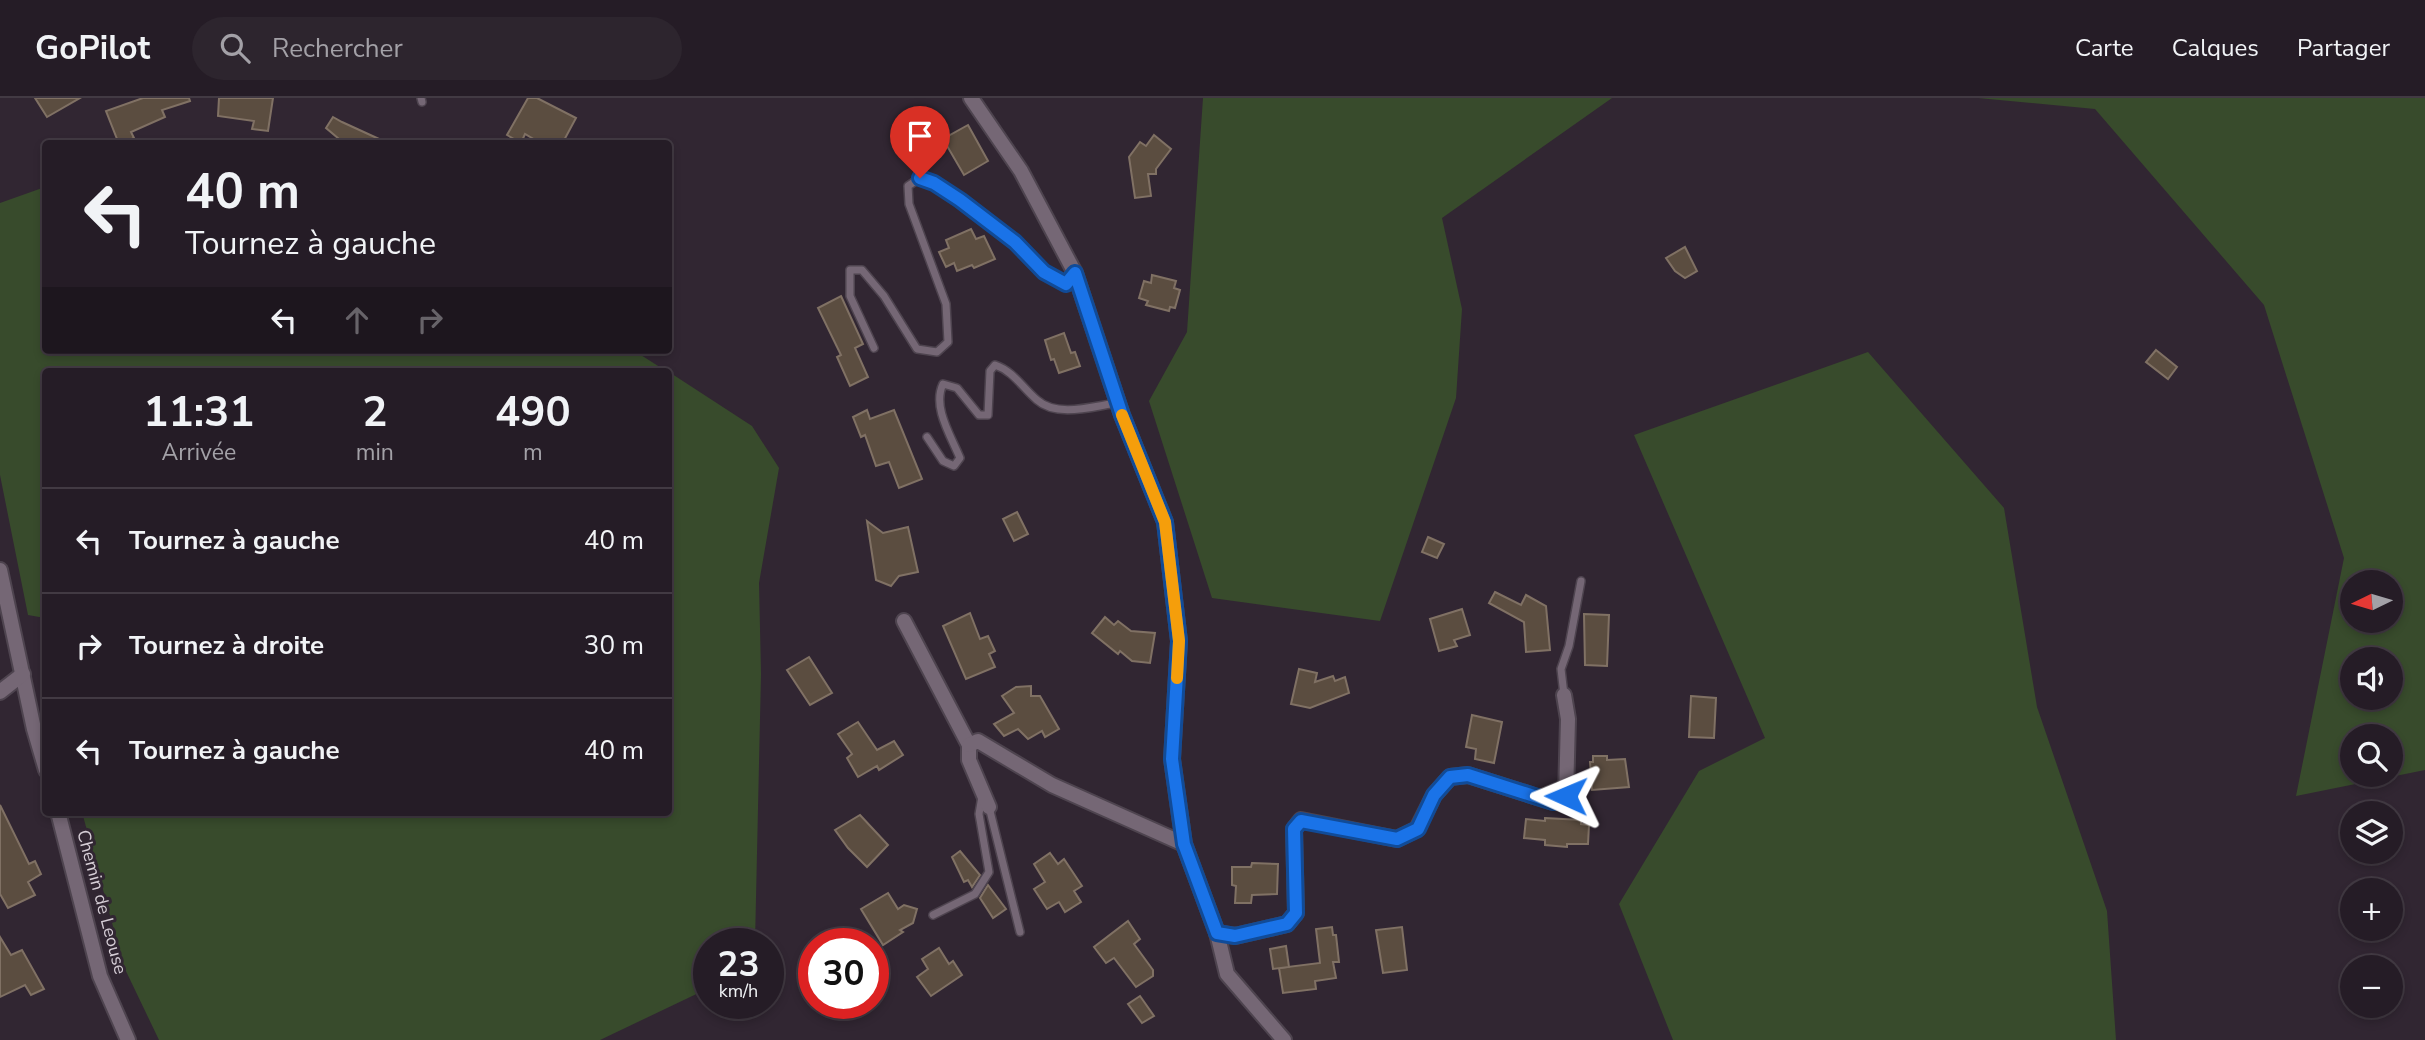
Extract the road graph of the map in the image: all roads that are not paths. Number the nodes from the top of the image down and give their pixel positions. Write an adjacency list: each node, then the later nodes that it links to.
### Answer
1 (971, 98): 2 (street)
2 (1075, 273): 3 (lane); 4 (street)
3 (874, 348)
4 (1117, 403): 5 (lane); 16 (street)
5 (927, 437)
6 (0, 570): 9 (street)
7 (1581, 581): 11 (lane)
8 (904, 621): 12 (street)
9 (23, 674): 10 (street); 13 (street)
10 (0, 692)
11 (1564, 695): 19 (street)
12 (969, 745): 14 (street); 16 (street)
13 (42, 756)
14 (986, 800): 17 (lane); 18 (lane)
15 (59, 816): 20 (street, Chemin de Leouse)
16 (1184, 844): 19 (street)
17 (933, 915)
18 (1020, 932)
19 (1217, 933): 21 (street)
20 (128, 1040)
21 (1284, 1040)

